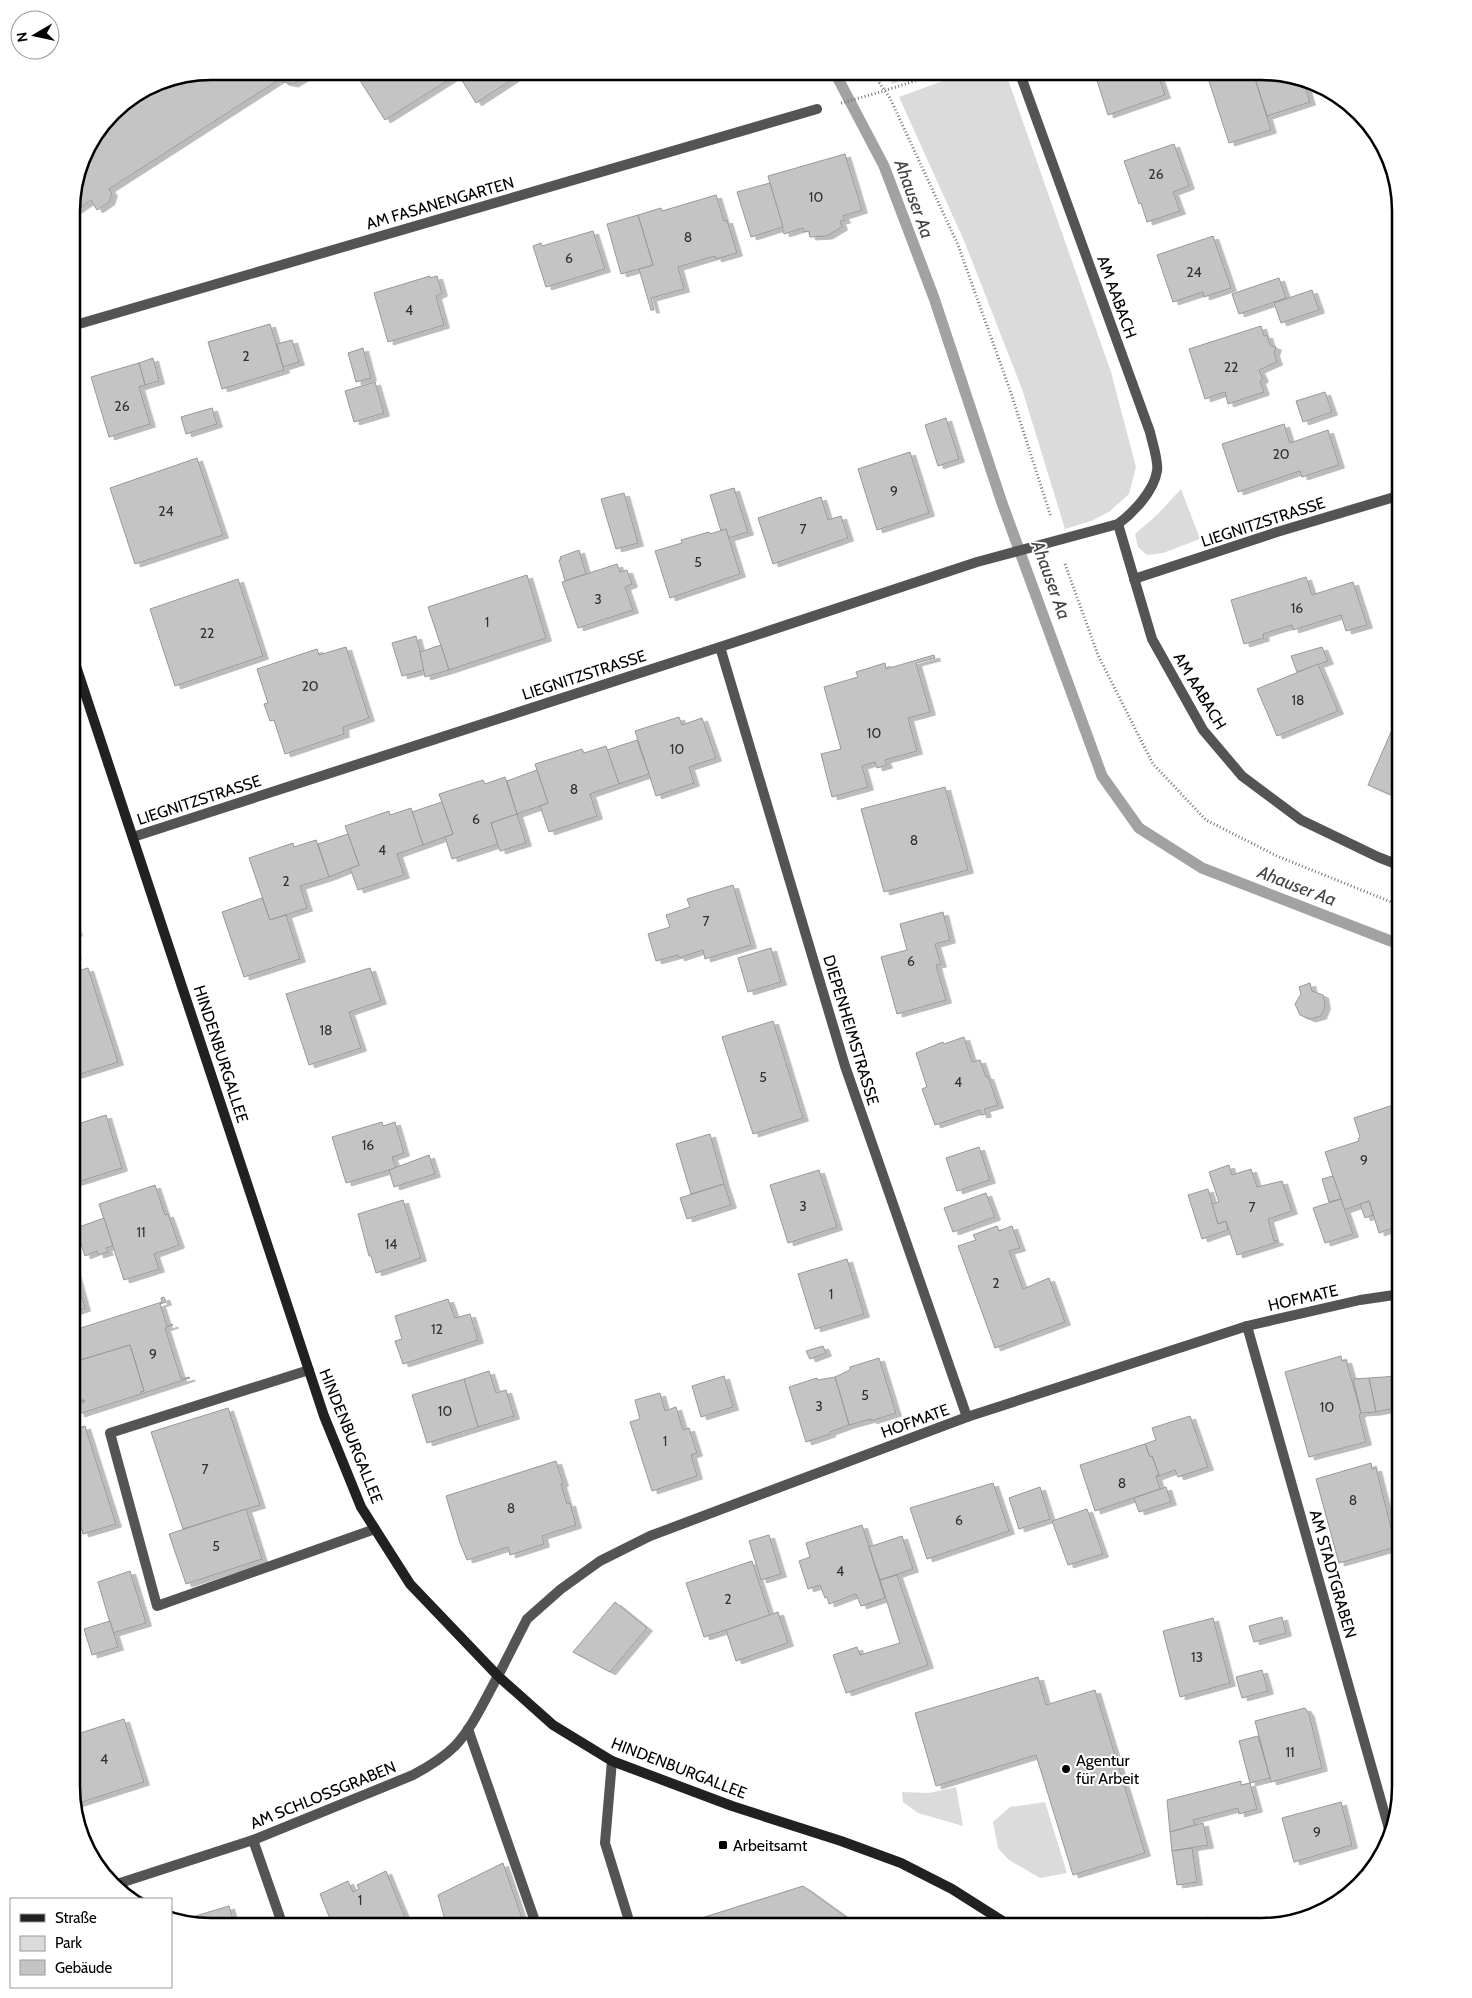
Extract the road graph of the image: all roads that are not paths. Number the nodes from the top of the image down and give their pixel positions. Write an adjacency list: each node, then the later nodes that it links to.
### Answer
1 (1022, 80): 5 (street, AM AABACH)
2 (817, 109): 3 (street, AM FASANENGARTEN)
3 (80, 324)
4 (1392, 498): 7 (street, LIEGNITZSTRASSE)
5 (1118, 524): 6 (street, AM AABACH); 7 (street, AM AABACH)
6 (1045, 544): 8 (street, LIEGNITZSTRASSE)
7 (1134, 579): 11 (street, AM AABACH)
8 (720, 648): 10 (street, LIEGNITZSTRASSE); 15 (street, DIEPENHEIMSTRASSE)
9 (80, 675): 10 (street, HINDENBURGALLEE)
10 (133, 837): 14 (street, HINDENBURGALLEE)
11 (1392, 863)
12 (1392, 1295): 13 (street, HOFMATE)
13 (1247, 1326): 15 (street, HOFMATE); 20 (street, AM STADTGRABEN)
14 (308, 1370): 16 (street, HINDENBURGALLEE); 16 (street)
15 (967, 1417): 17 (street, HOFMATE)
16 (376, 1529): 17 (street, HINDENBURGALLEE)
17 (498, 1676): 18 (street, AM SCHLOSSGRABEN); 19 (street, HINDENBURGALLEE)
18 (468, 1729): 21 (street, AM SCHLOSSGRABEN); 24 (street)
19 (612, 1761): 25 (street); 26 (street, HINDENBURGALLEE)
20 (1388, 1821)
21 (253, 1840): 22 (street, AM SCHLOSSGRABEN); 23 (street)
22 (121, 1883)
23 (280, 1918)
24 (534, 1918)
25 (628, 1918)
26 (998, 1918)

